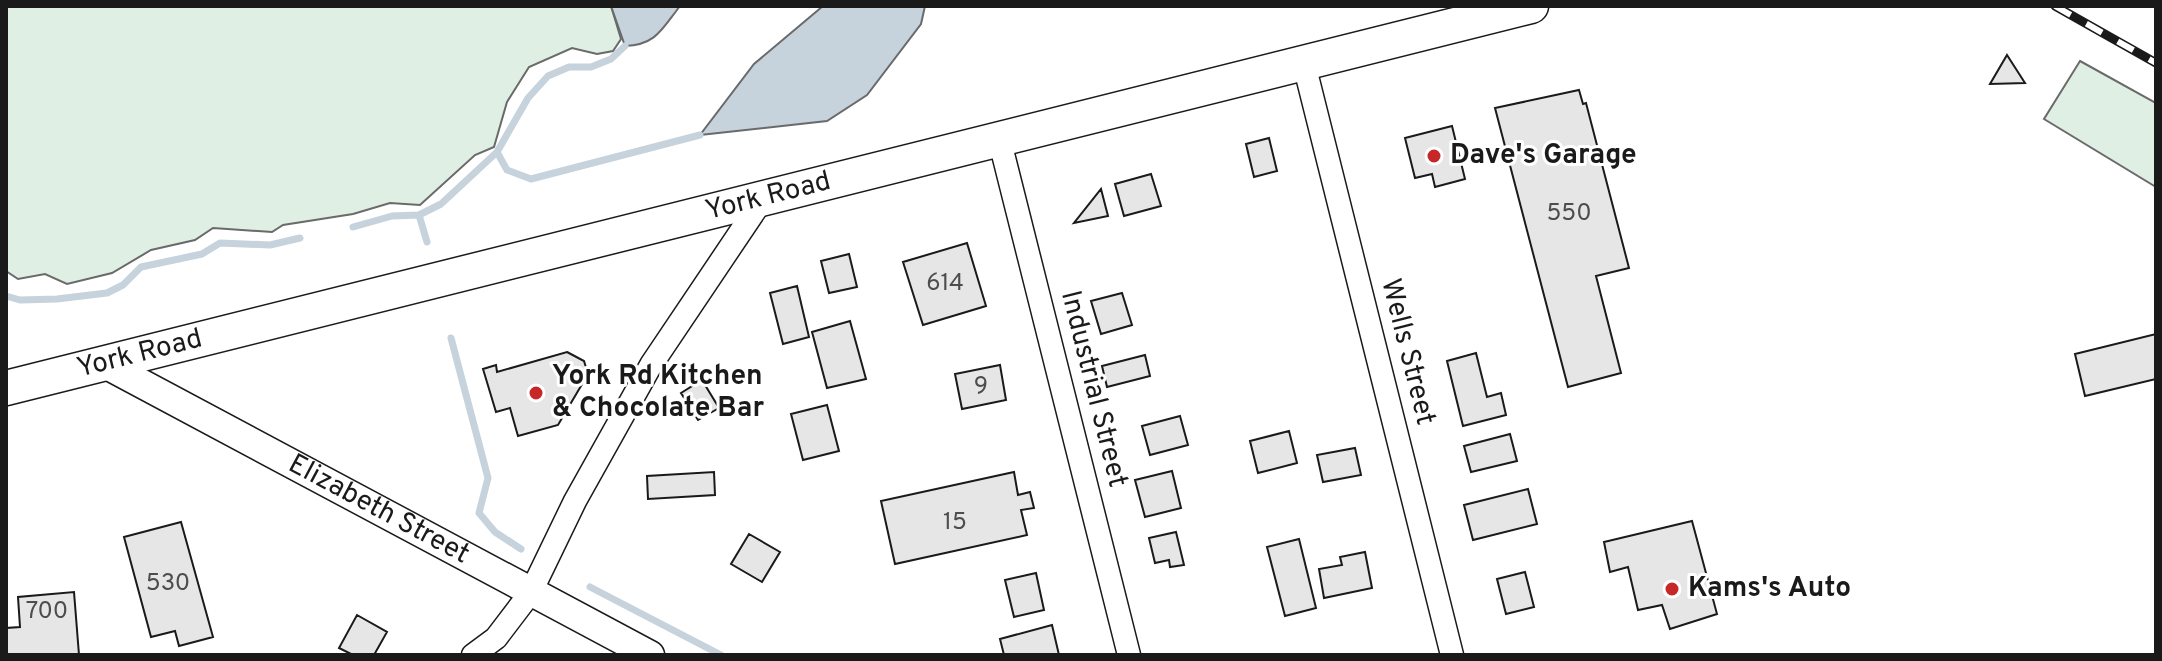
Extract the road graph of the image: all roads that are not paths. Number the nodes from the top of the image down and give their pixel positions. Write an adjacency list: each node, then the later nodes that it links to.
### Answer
1 (1531, 6): 2 (main road, York Road)
2 (1304, 64): 3 (main road, York Road); 11 (street, Wells Street)
3 (999, 138): 4 (main road, York Road); 10 (street, Industrial Street)
4 (764, 197): 5 (main road, York Road); 7 (street)
5 (105, 364): 6 (main road, York Road); 7 (street, Elizabeth Street)
6 (6, 388)
7 (531, 592): 8 (street); 9 (street, Elizabeth Street)
8 (473, 655)
9 (650, 655)
10 (1129, 655)
11 (1452, 655)

